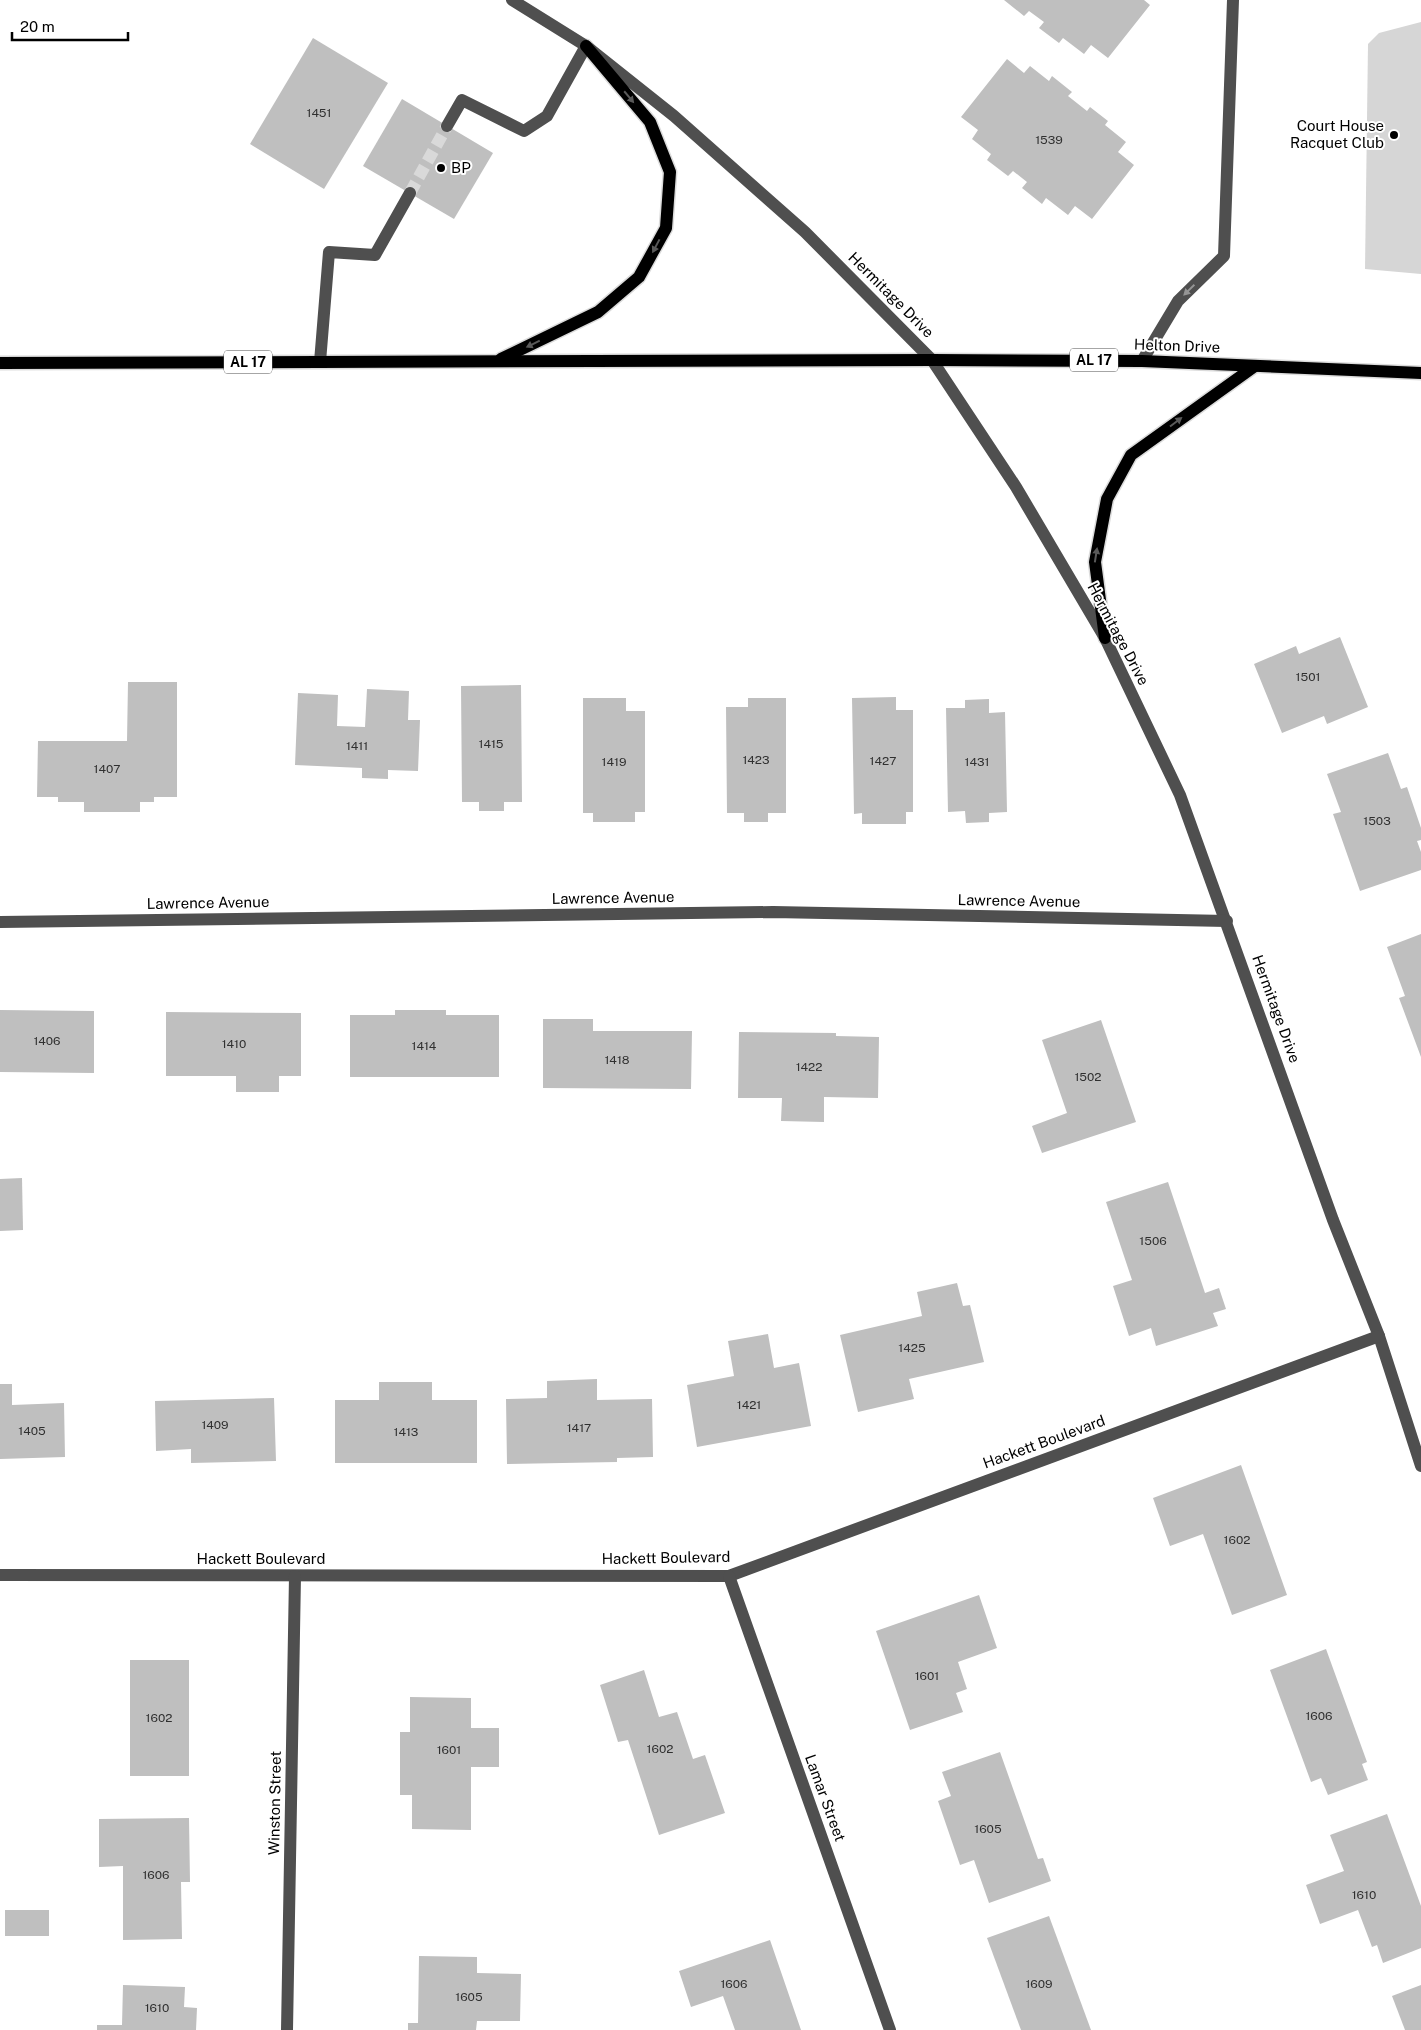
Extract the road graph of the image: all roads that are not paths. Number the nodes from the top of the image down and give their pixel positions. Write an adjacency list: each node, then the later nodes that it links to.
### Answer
1 (512, 0): 3 (street, Hermitage Drive)
2 (1233, 0): 8 (street, one-way to 8)
3 (586, 46): 4 (street); 6 (street, Hermitage Drive); 7 (main road, one-way to 7)
4 (447, 126)
5 (410, 193): 9 (street)
6 (932, 360): 7 (main road, AL 17); 8 (main road, Helton Drive / AL 17); 13 (street, Hermitage Drive)
7 (497, 361): 9 (main road, AL 17)
8 (1142, 361): 11 (main road, Helton Drive / AL 17)
9 (320, 362): 10 (main road, AL 17)
10 (0, 363)
11 (1255, 366): 12 (main road, Helton Drive / AL 17); 13 (main road, one-way to 11)
12 (1421, 373)
13 (1105, 638): 14 (street, Hermitage Drive)
14 (1227, 921): 15 (street, Lawrence Avenue); 16 (street, Hermitage Drive)
15 (0, 922)
16 (1379, 1336): 17 (street, Hermitage Drive); 20 (street, Hackett Boulevard)
17 (1421, 1466)
18 (0, 1575): 19 (street, Hackett Boulevard)
19 (295, 1576): 20 (street, Hackett Boulevard); 21 (street, Winston Street)
20 (729, 1576): 22 (street, Lamar Street)
21 (287, 2030)
22 (890, 2030)

